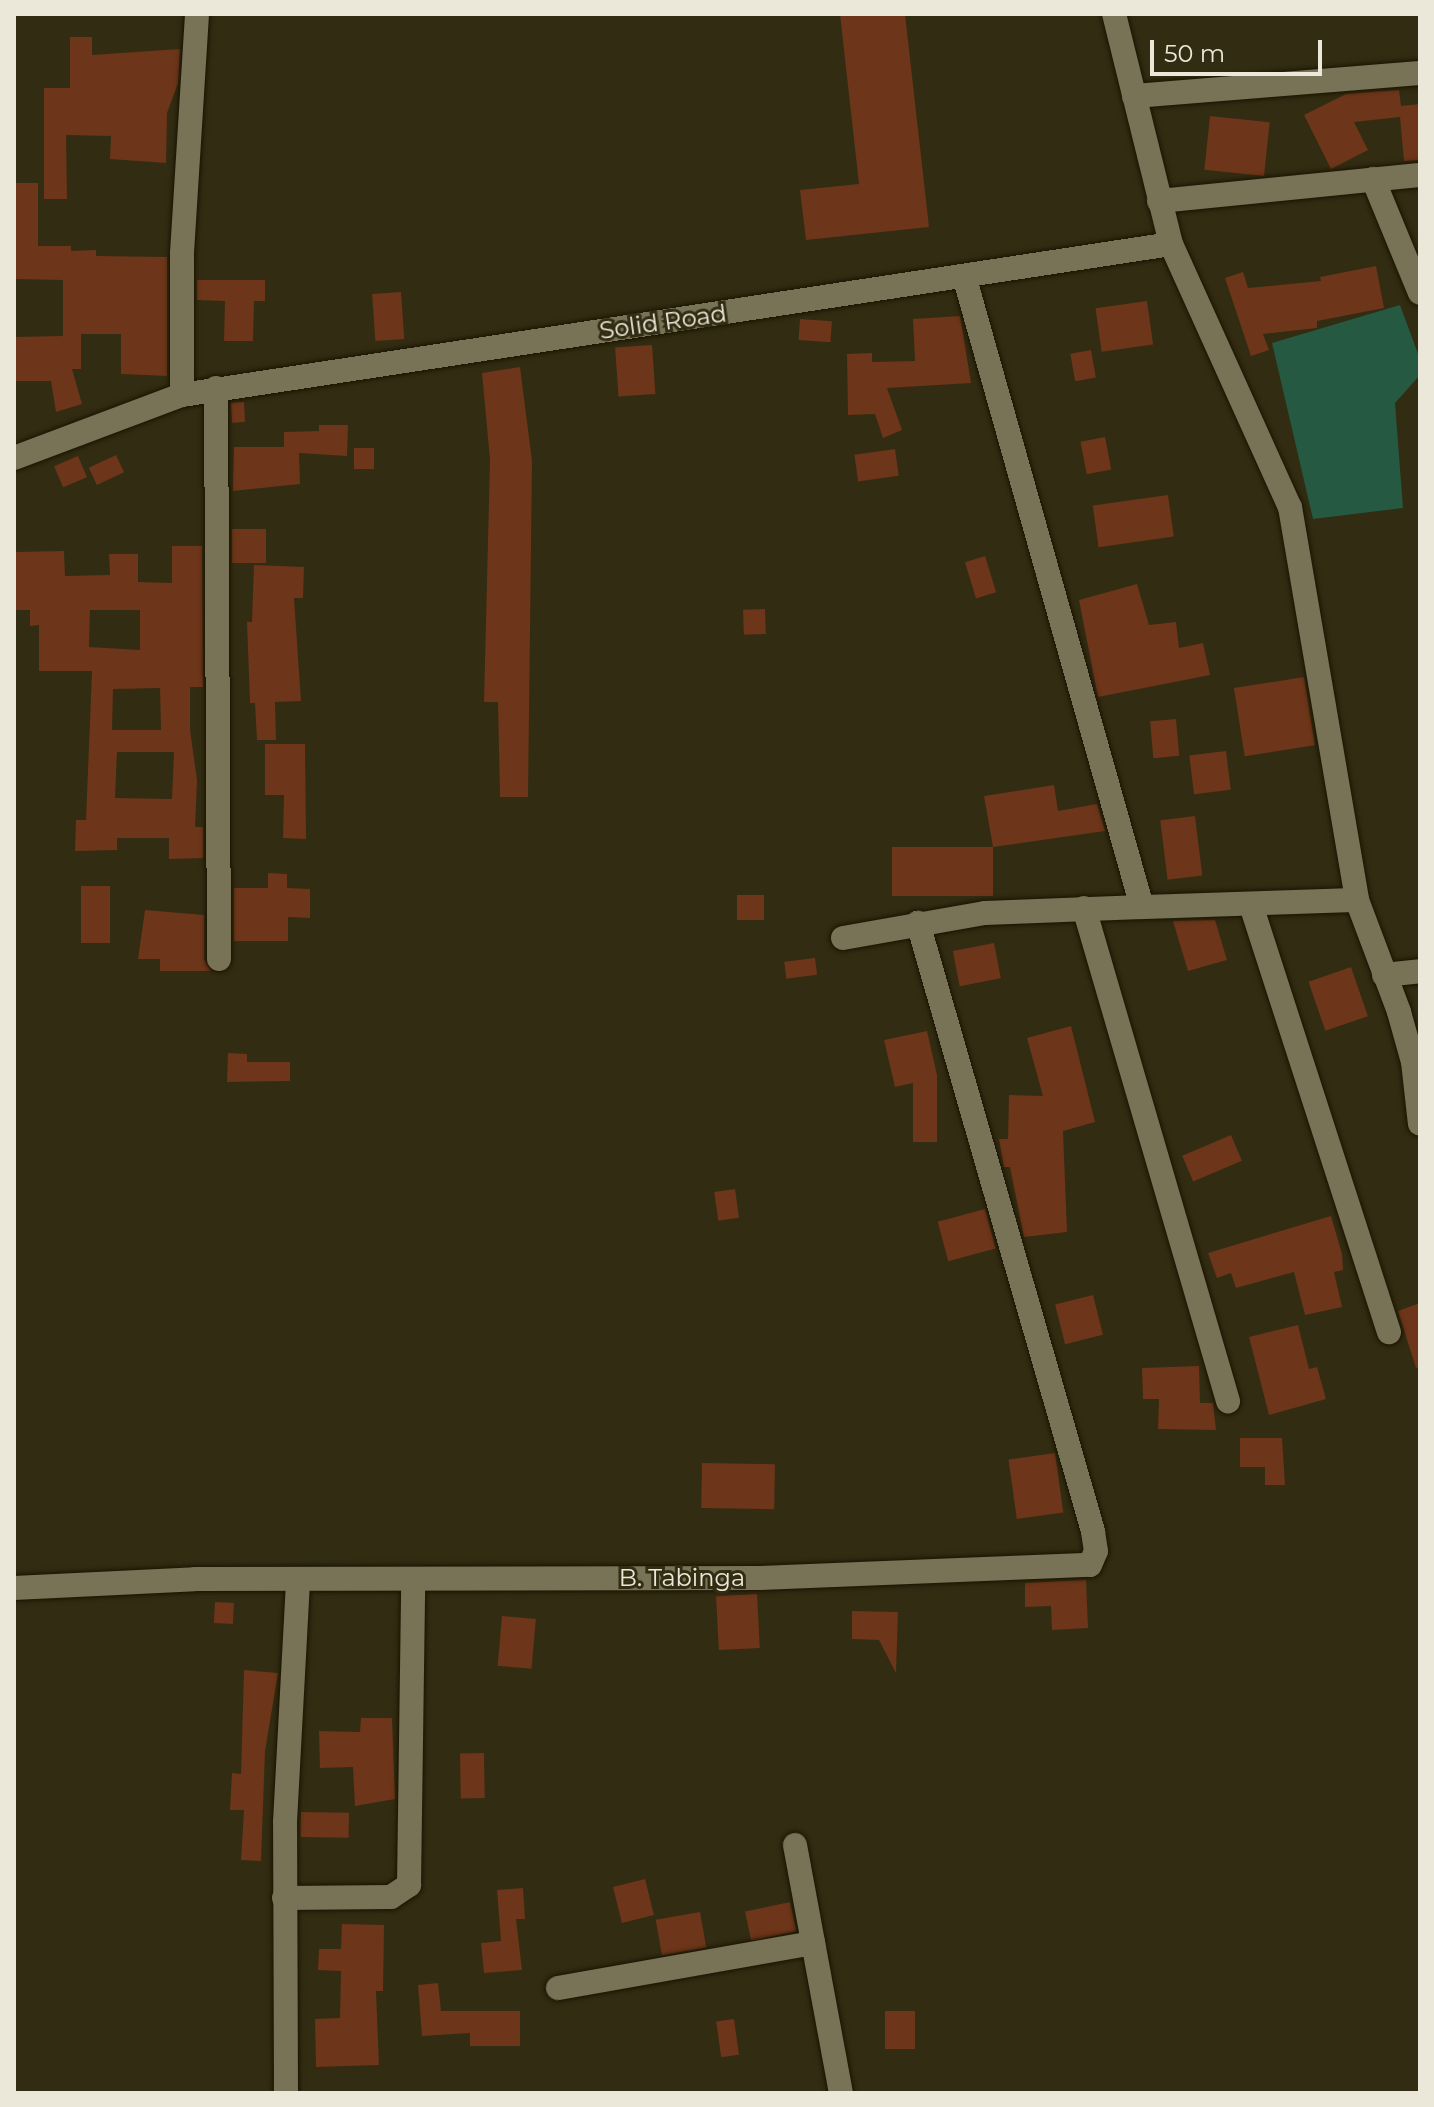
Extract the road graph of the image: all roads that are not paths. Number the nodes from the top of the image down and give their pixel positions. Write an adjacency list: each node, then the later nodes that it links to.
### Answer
1 (197, 14): 12 (street)
2 (1114, 14): 4 (street)
3 (1420, 73): 4 (street)
4 (1134, 96): 7 (street)
5 (1420, 175): 6 (street)
6 (1373, 179): 7 (street); 10 (street)
7 (1159, 201): 8 (street)
8 (1171, 244): 9 (street, Solid Road); 14 (street)
9 (965, 279): 11 (street, Solid Road); 16 (street)
10 (1420, 293)
11 (216, 388): 12 (street, Solid Road); 20 (street)
12 (182, 395): 13 (street, Solid Road)
13 (14, 458)
14 (1357, 900): 15 (street); 22 (street)
15 (1251, 905): 16 (street); 24 (street)
16 (1142, 907): 17 (street)
17 (1084, 908): 18 (street); 25 (street)
18 (918, 923): 19 (street); 26 (street, B. Tabinga)
19 (843, 938)
20 (219, 959)
21 (1420, 971): 22 (street)
22 (1384, 975): 23 (street)
23 (1420, 1124)
24 (1389, 1332)
25 (1228, 1401)
26 (413, 1582): 27 (street, B. Tabinga); 30 (street)
27 (298, 1583): 28 (street, B. Tabinga); 30 (street)
28 (14, 1588)
29 (795, 1845): 31 (street)
30 (284, 1898): 33 (street)
31 (813, 1943): 32 (street); 34 (street)
32 (558, 1988)
33 (286, 2093)
34 (841, 2093)

